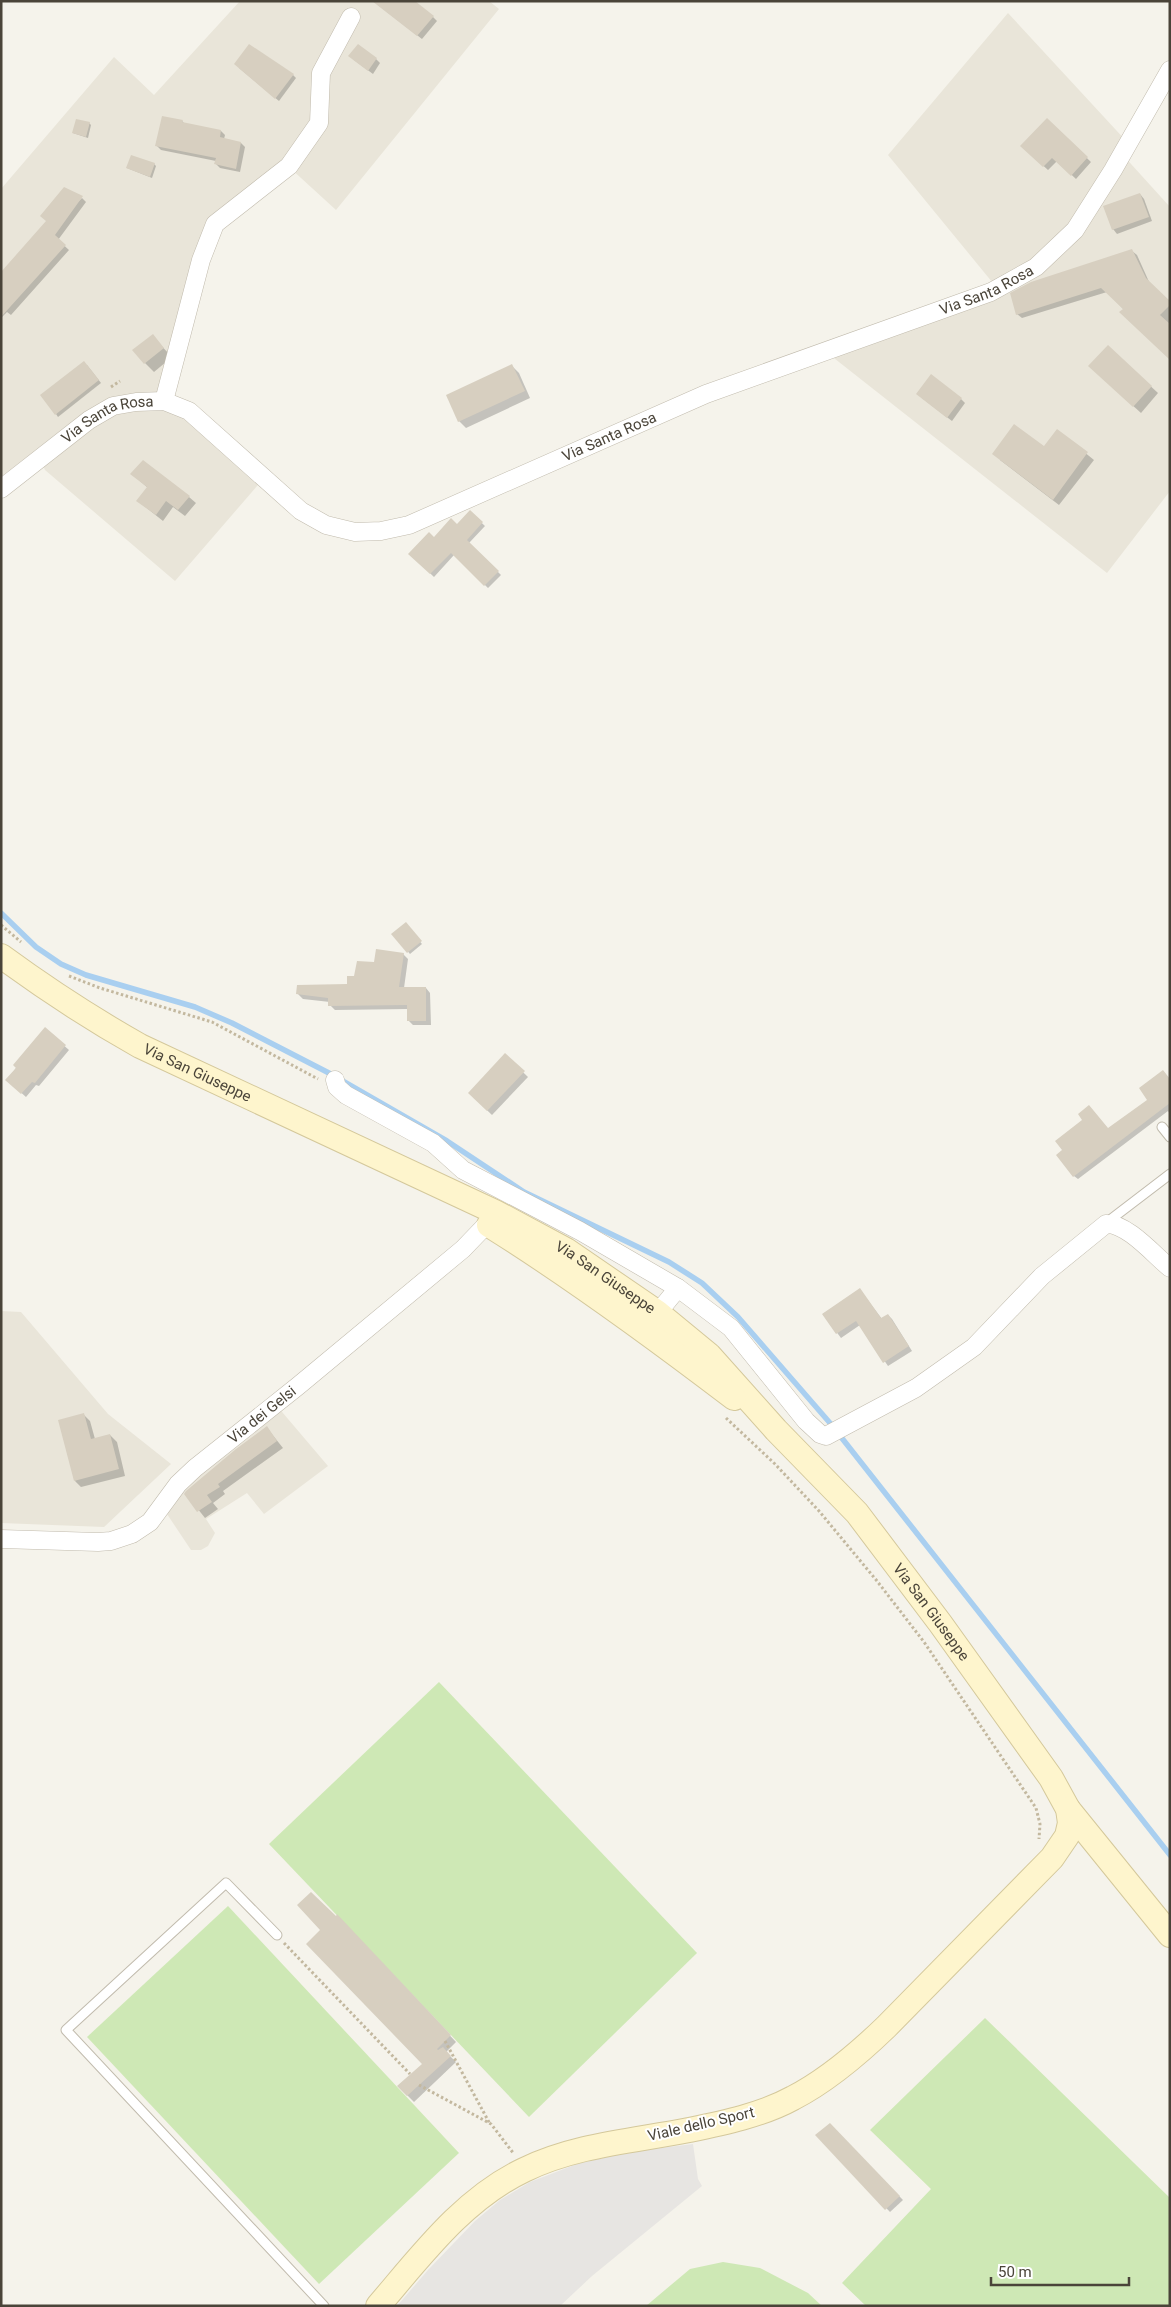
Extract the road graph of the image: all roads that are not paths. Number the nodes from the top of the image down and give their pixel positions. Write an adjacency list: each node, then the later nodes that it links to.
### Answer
1 (351, 18): 3 (street)
2 (1170, 70): 3 (street, Via Santa Rosa)
3 (164, 401): 4 (street, Via Santa Rosa)
4 (1, 489)
5 (1, 956): 10 (street, Via San Giuseppe)
6 (329, 1081): 13 (street)
7 (1162, 1127): 8 (lane)
8 (1170, 1137)
9 (1170, 1174): 11 (lane)
10 (491, 1218): 14 (street, Via San Giuseppe); 15 (street, Via dei Gelsi)
11 (1106, 1224): 12 (street); 13 (street)
12 (1170, 1268)
13 (678, 1288): 14 (street)
14 (651, 1321): 16 (street, Via San Giuseppe)
15 (1, 1539)
16 (1068, 1809): 17 (street, Via San Giuseppe); 20 (street, Viale dello Sport)
17 (1170, 1934)
18 (277, 1935): 19 (lane)
19 (324, 2306)
20 (378, 2306)

